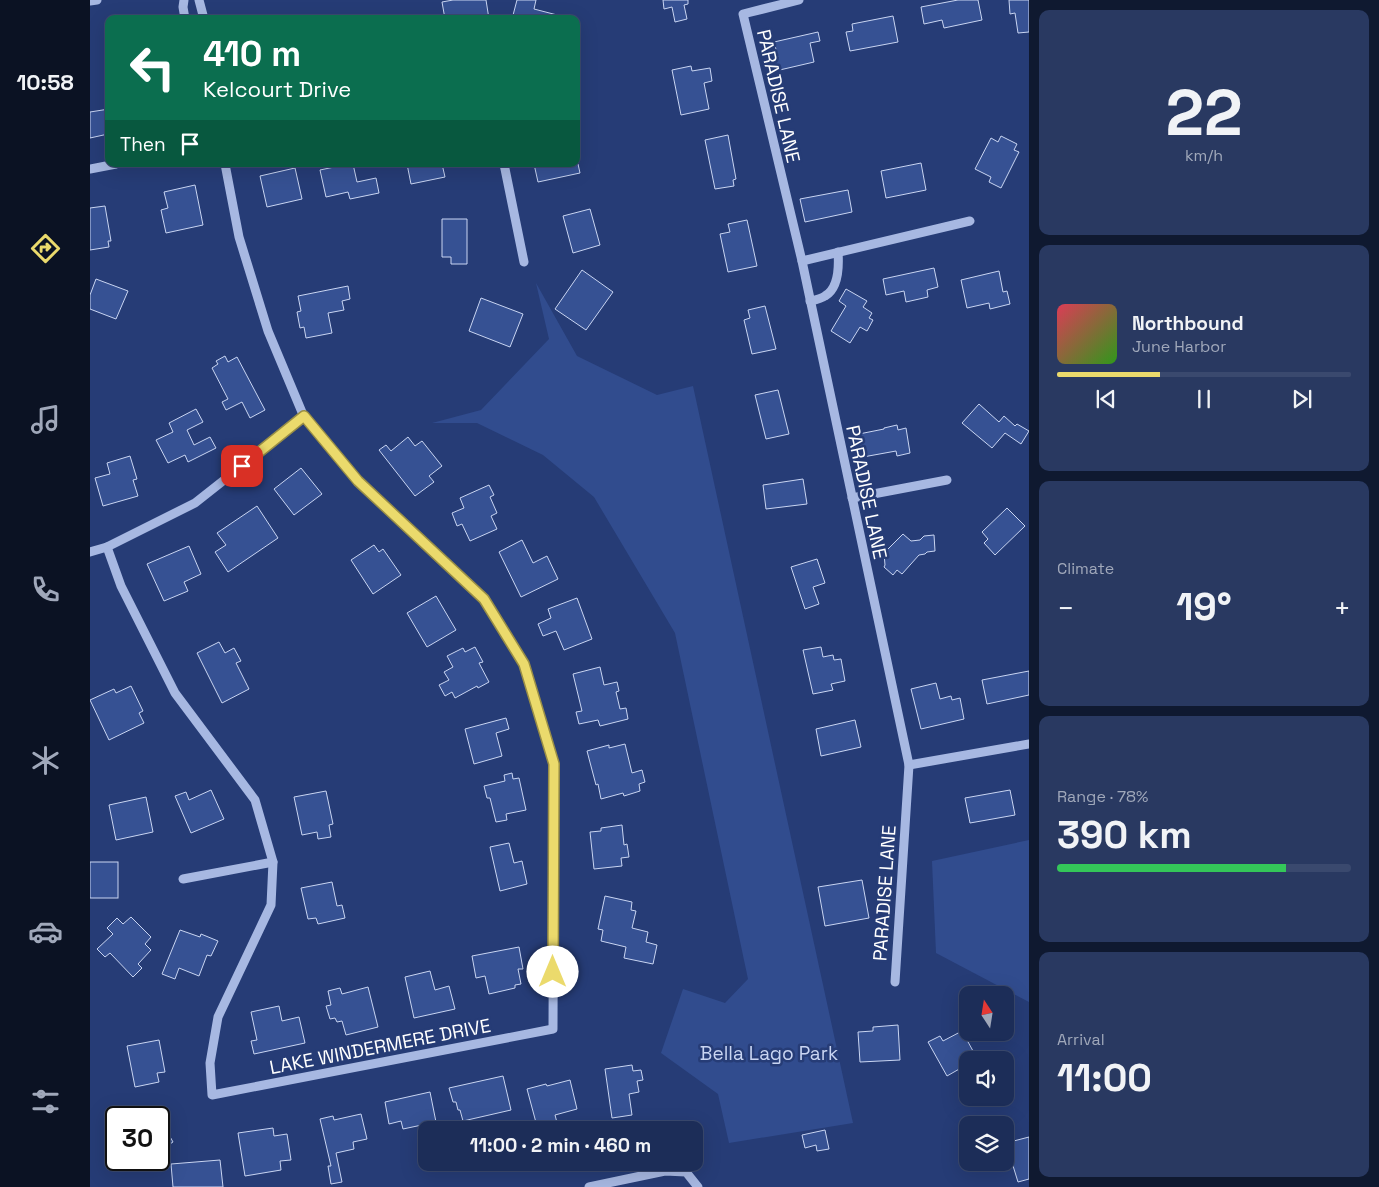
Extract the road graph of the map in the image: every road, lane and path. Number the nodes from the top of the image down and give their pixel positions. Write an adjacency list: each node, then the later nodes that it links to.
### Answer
1 (97, 0): 5 (street)
2 (184, 0): 6 (street)
3 (199, 0): 7 (street)
4 (800, 0): 14 (street, PARADISE LANE)
5 (90, 1)
6 (184, 15)
7 (203, 15)
8 (105, 166): 11 (street)
9 (226, 167): 17 (street)
10 (505, 167): 15 (street)
11 (90, 169)
12 (970, 221): 13 (street)
13 (838, 252): 14 (street); 16 (street)
14 (802, 261): 16 (street, PARADISE LANE)
15 (524, 262)
16 (810, 302): 19 (street, PARADISE LANE)
17 (304, 416): 20 (street); 24 (street, LAKE WINDERMERE DRIVE)
18 (947, 480): 19 (street)
19 (852, 498): 23 (street, PARADISE LANE)
20 (107, 547): 21 (street); 24 (street)
21 (90, 552)
22 (1029, 744): 23 (street)
23 (909, 765): 26 (street, PARADISE LANE)
24 (273, 862): 25 (street)
25 (183, 879)
26 (895, 982)
27 (590, 1187): 28 (street)
28 (698, 1187)

